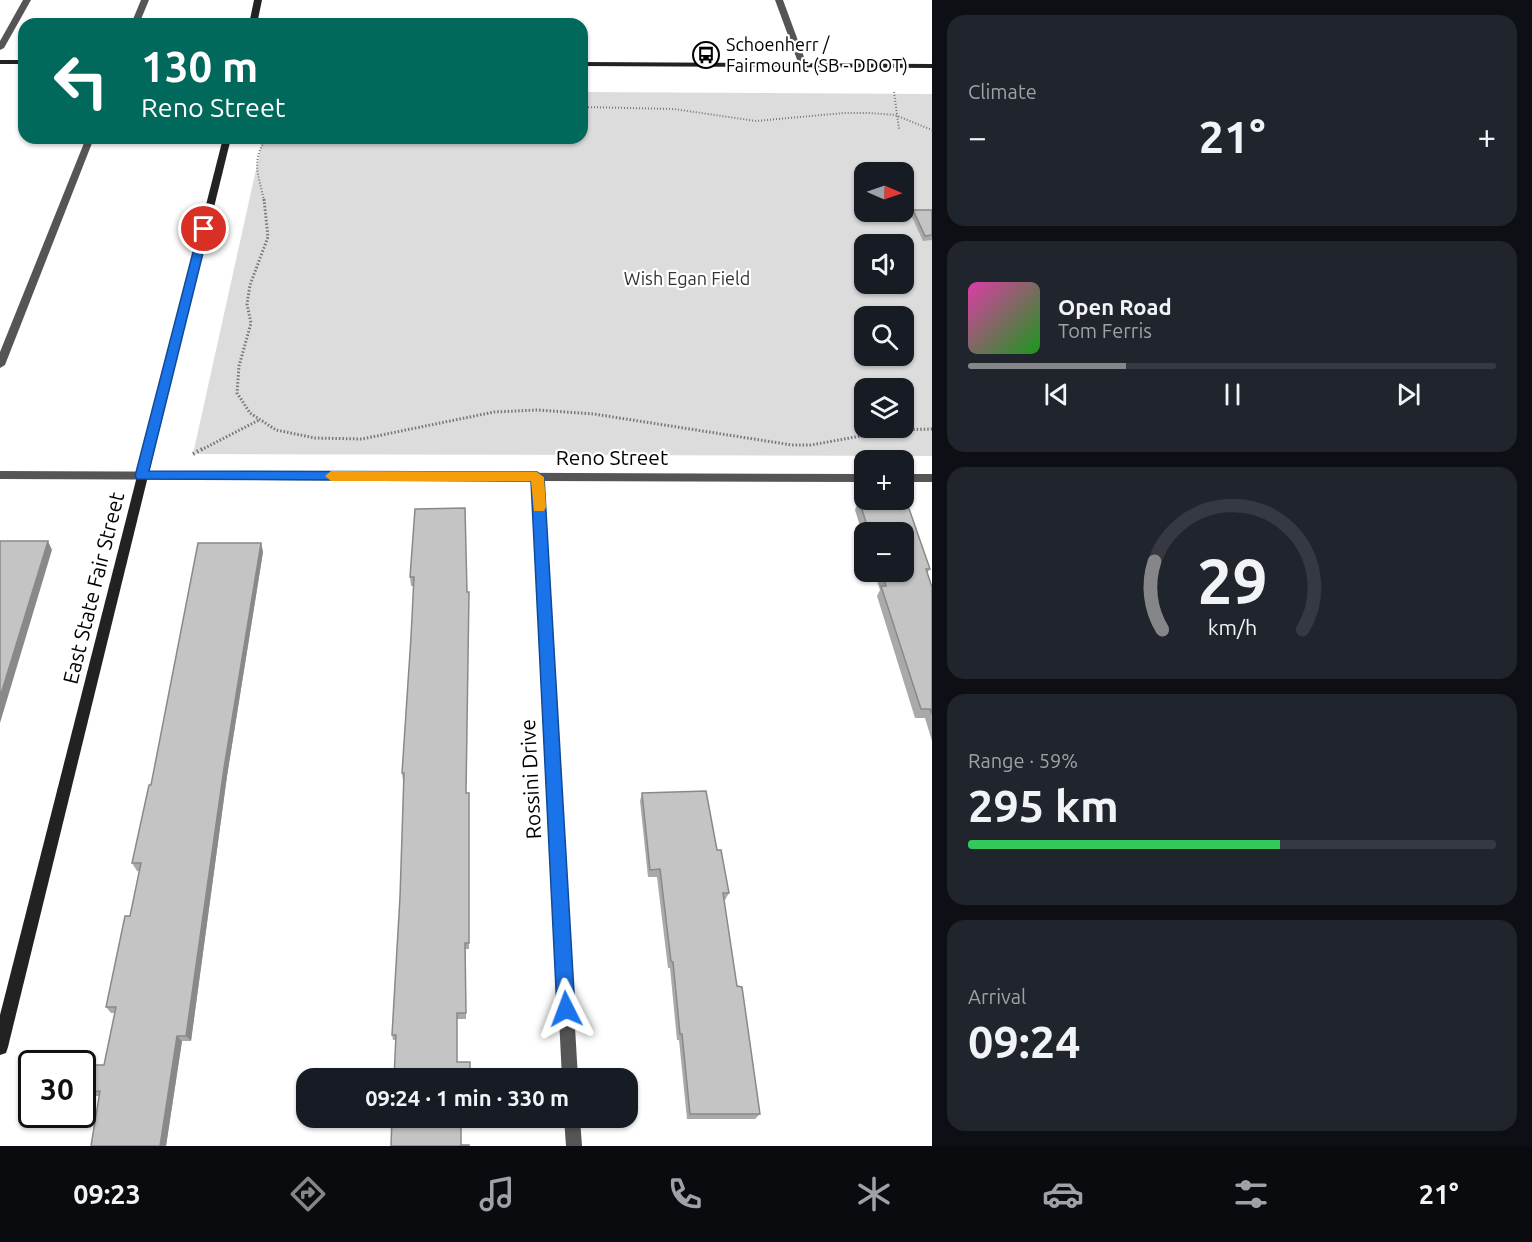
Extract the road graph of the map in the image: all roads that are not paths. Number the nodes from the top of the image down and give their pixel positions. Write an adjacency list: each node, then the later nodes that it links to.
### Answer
1 (27, 0): 7 (street)
2 (145, 0): 5 (street)
3 (258, 0): 6 (street)
4 (778, 0): 11 (street)
5 (138, 18)
6 (254, 18)
7 (0, 48)
8 (0, 62): 9 (street)
9 (18, 62)
10 (588, 64): 11 (street)
11 (803, 65): 12 (street)
12 (932, 66)
13 (88, 144): 15 (street)
14 (225, 144): 17 (street, East State Fair Street)
15 (0, 365)
16 (0, 475): 17 (street, Reno Street)
17 (142, 476): 18 (street, Reno Street); 22 (street, East State Fair Street)
18 (537, 477): 19 (street, Reno Street); 23 (street, Rossini Drive)
19 (854, 478)
20 (914, 478): 21 (street)
21 (932, 478)
22 (0, 1047)
23 (569, 1068)
24 (573, 1128): 25 (street)
25 (574, 1146)

